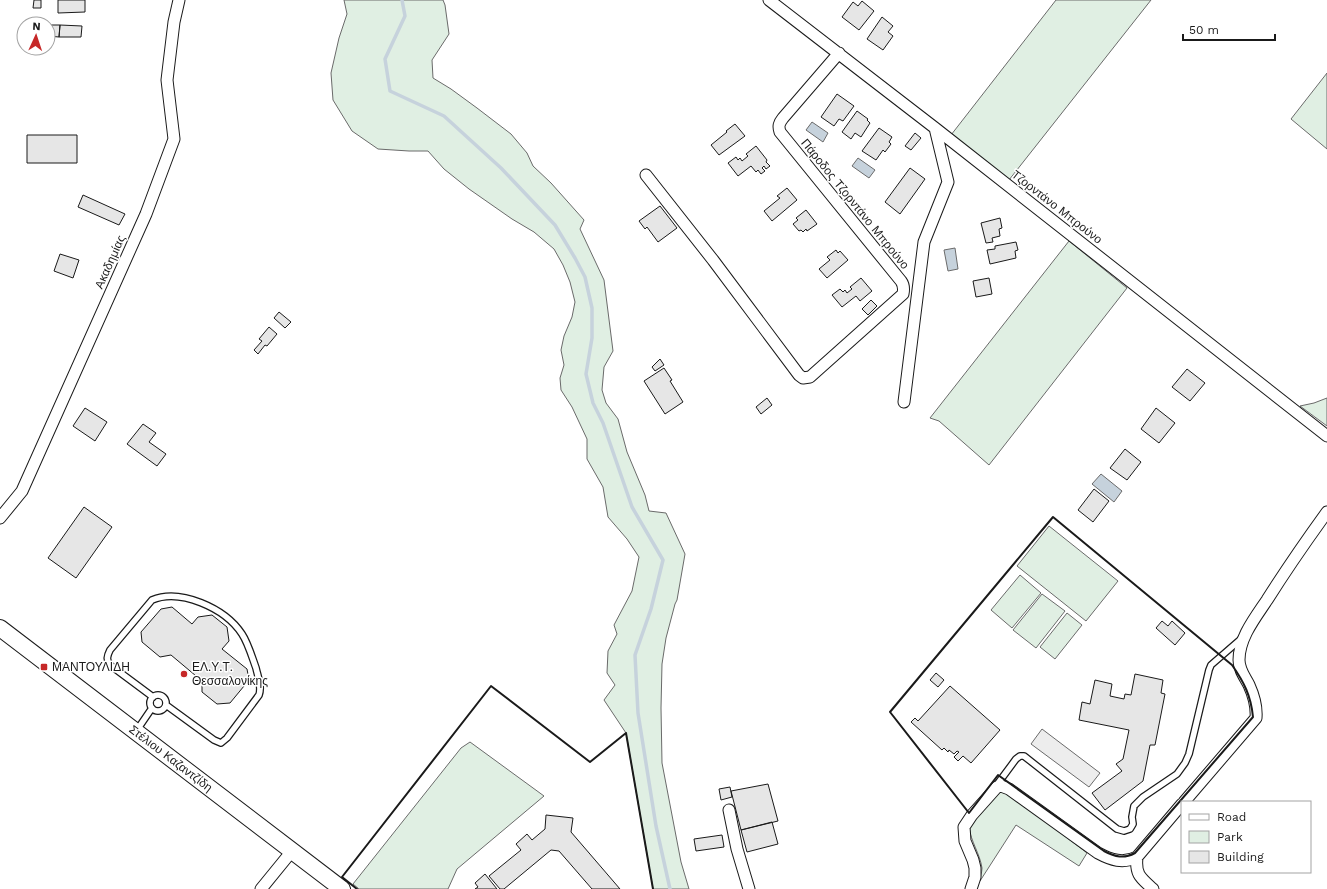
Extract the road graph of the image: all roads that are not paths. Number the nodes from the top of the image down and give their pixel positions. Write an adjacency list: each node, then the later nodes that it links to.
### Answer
1 (179, 0): 9 (street, Ακαδημίας)
2 (769, 0): 3 (street, Τζορντάνο Μπρούνο)
3 (839, 53): 4 (street, Τζορντάνο Μπρούνο); 5 (street, Πάροδος Τζορντάνο Μπρούνο)
4 (935, 128): 6 (street); 7 (street, Τζορντάνο Μπρούνο)
5 (646, 175)
6 (904, 402)
7 (1327, 436)
8 (1327, 512): 11 (street)
9 (0, 518)
10 (0, 628): 15 (main road, Στέλιου Καζαντζίδη)
11 (1245, 635): 16 (lane); 17 (street)
12 (153, 697): 13 (lane); 13 (lane); 14 (lane)
13 (166, 705): 14 (lane)
14 (152, 708): 15 (lane)
15 (135, 731): 20 (main road, Στέλιου Καζαντζίδη)
16 (993, 790): 21 (street); 25 (street)
17 (1185, 801)
18 (1181, 805): 21 (street)
19 (729, 810): 24 (street)
20 (292, 851): 22 (street); 23 (main road, Στέλιου Καζαντζίδη)
21 (1137, 857): 26 (street)
22 (261, 889)
23 (342, 889)
24 (749, 889)
25 (971, 889)
26 (1153, 889)

